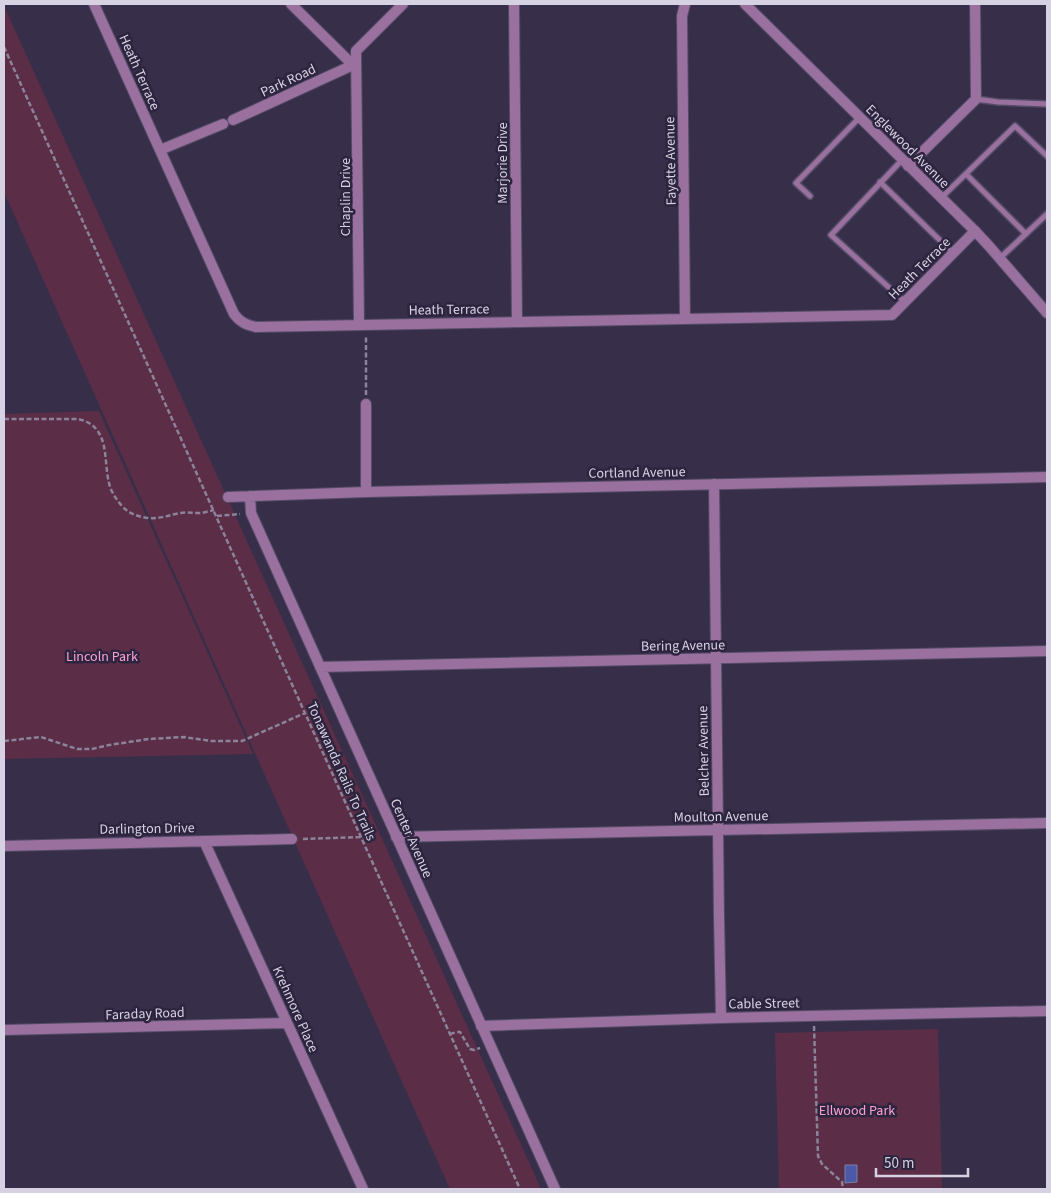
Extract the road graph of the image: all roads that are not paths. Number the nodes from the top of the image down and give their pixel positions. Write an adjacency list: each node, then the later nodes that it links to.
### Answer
1 (94, 4): 14 (street, Heath Terrace)
2 (291, 4): 8 (street)
3 (403, 4): 8 (street)
4 (514, 4): 29 (street, Marjorie Drive)
5 (685, 4): 28 (street, Fayette Avenue)
6 (745, 4): 11 (street, Englewood Avenue)
7 (975, 4): 9 (street)
8 (355, 66): 12 (street, Park Road); 30 (street, Chaplin Drive)
9 (976, 99): 10 (lane); 16 (street)
10 (1047, 104)
11 (860, 118): 16 (street, Englewood Avenue); 19 (lane)
12 (234, 120)
13 (223, 124): 14 (street)
14 (160, 150): 30 (street, Heath Terrace)
15 (1047, 156): 17 (lane)
16 (905, 163): 18 (lane); 20 (street, Englewood Avenue)
17 (966, 174): 20 (lane); 23 (lane)
18 (880, 182): 24 (lane); 26 (lane)
19 (810, 196)
20 (941, 198): 22 (street, Englewood Avenue)
21 (1047, 214): 23 (lane)
22 (975, 231): 24 (street, Heath Terrace); 25 (street, Englewood Avenue)
23 (1026, 234): 25 (lane)
24 (953, 253): 26 (street, Heath Terrace)
25 (1000, 258): 27 (street, Englewood Avenue)
26 (905, 302): 28 (street, Heath Terrace)
27 (1047, 313)
28 (685, 319): 29 (street, Heath Terrace)
29 (517, 322): 30 (street, Heath Terrace)
30 (362, 324)
31 (366, 404): 34 (street)
32 (1047, 477): 33 (street, Cortland Avenue)
33 (714, 484): 34 (street, Cortland Avenue); 38 (street, Belcher Avenue)
34 (366, 492): 35 (street, Cortland Avenue)
35 (250, 496): 36 (street, Cortland Avenue); 39 (street, Center Avenue)
36 (228, 497)
37 (1047, 651): 38 (street, Bering Avenue)
38 (716, 658): 39 (street, Bering Avenue); 41 (street, Belcher Avenue)
39 (320, 667): 42 (street, Center Avenue)
40 (1047, 823): 41 (street, Moulton Avenue)
41 (718, 830): 42 (street, Moulton Avenue); 47 (street, Belcher Avenue)
42 (396, 837): 49 (street, Center Avenue)
43 (292, 839): 44 (street, Darlington Drive)
44 (204, 841): 45 (street, Darlington Drive); 48 (street, Krehmore Place)
45 (4, 846)
46 (1047, 1011): 47 (street, Cable Street)
47 (721, 1018): 49 (street, Cable Street)
48 (287, 1023): 50 (street, Faraday Road); 51 (street, Krehmore Place)
49 (481, 1026): 52 (street, Center Avenue)
50 (4, 1030)
51 (363, 1189)
52 (555, 1189)

